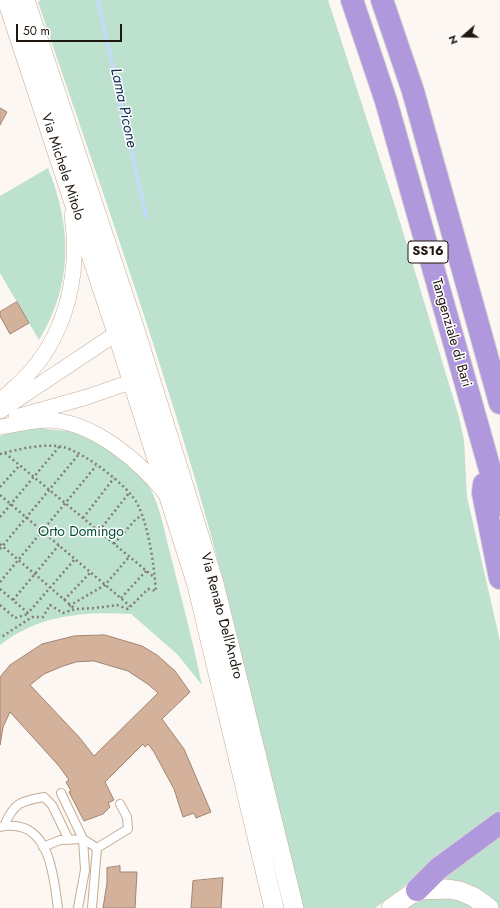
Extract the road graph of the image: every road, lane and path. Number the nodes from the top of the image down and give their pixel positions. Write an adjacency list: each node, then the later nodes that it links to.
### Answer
1 (6, 0): 5 (street, Via Michele Mitolo)
2 (24, 0): 6 (street, Via Michele Mitolo)
3 (352, 0): 15 (highway, Tangenziale di Bari / SS16)
4 (382, 0): 9 (highway, Tangenziale di Bari / SS16)
5 (68, 187): 6 (street, Via Michele Mitolo); 8 (street)
6 (125, 330): 7 (street, Via Renato Dell'Andro); 10 (street)
7 (141, 378): 11 (street); 26 (street, Via Renato Dell'Andro); 74 (street, Via Renato Dell'Andro)
8 (0, 401)
9 (500, 404)
10 (0, 411)
11 (0, 422)
12 (0, 427): 26 (street)
13 (60, 447): 14 (path); 17 (path); 20 (path)
14 (5, 453): 16 (path); 18 (path)
15 (486, 453): 29 (highway, Tangenziale di Bari / SS16); 47 (highway)
16 (0, 454)
17 (78, 454): 19 (path); 23 (path)
18 (20, 465): 20 (path); 22 (path)
19 (96, 466): 21 (path); 27 (path)
20 (34, 477): 23 (path); 28 (path)
21 (114, 478): 24 (path); 33 (path)
22 (0, 487)
23 (50, 490): 27 (path); 32 (path)
24 (129, 493): 30 (path); 35 (path)
25 (0, 495): 28 (path)
26 (170, 498): 73 (street, Via Renato Dell'Andro)
27 (65, 503): 33 (path); 34 (path)
28 (10, 504): 31 (path); 32 (path)
29 (500, 505)
30 (141, 516): 36 (path); 46 (path)
31 (0, 517)
32 (27, 518): 34 (path); 37 (path)
33 (83, 518): 35 (path)
34 (42, 531): 38 (path); 42 (path)
35 (99, 531): 36 (path)
36 (114, 544): 40 (path)
37 (1, 545): 39 (path); 42 (path)
38 (59, 545): 41 (path); 45 (path)
39 (0, 549)
40 (129, 557): 43 (path); 49 (path)
41 (75, 559): 44 (path); 50 (path)
42 (18, 560): 45 (path); 48 (path)
43 (146, 571): 46 (path); 52 (path)
44 (91, 572): 49 (path); 54 (path)
45 (35, 574): 50 (path); 53 (path)
46 (155, 578): 57 (path)
47 (500, 578)
48 (0, 582)
49 (105, 584): 52 (path); 56 (path)
50 (51, 586): 54 (path); 59 (path)
51 (0, 590): 53 (path)
52 (121, 598): 57 (path)
53 (13, 600): 59 (path)
54 (64, 600): 56 (path)
55 (0, 605): 59 (path)
56 (69, 606): 58 (path)
57 (130, 606): 58 (path)
58 (75, 609): 60 (path)
59 (28, 613)
60 (0, 638)
61 (61, 793): 65 (lane)
62 (120, 804): 68 (lane)
63 (500, 823): 69 (highway)
64 (2, 826): 66 (lane); 67 (lane)
65 (83, 839): 66 (lane); 68 (lane); 71 (lane)
66 (69, 840): 67 (lane)
67 (43, 847): 70 (lane)
68 (97, 848): 72 (lane)
69 (417, 890): 75 (street); 76 (street)
70 (58, 908)
71 (78, 908)
72 (92, 908)
73 (274, 908)
74 (294, 908)
75 (391, 908)
76 (489, 908)

